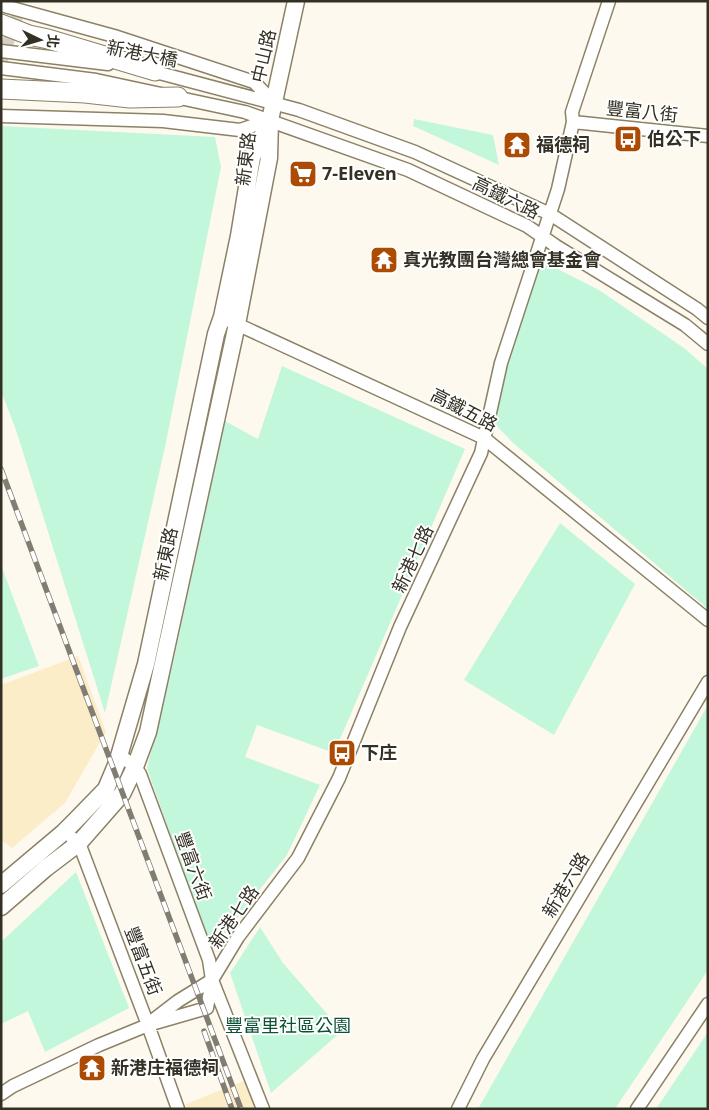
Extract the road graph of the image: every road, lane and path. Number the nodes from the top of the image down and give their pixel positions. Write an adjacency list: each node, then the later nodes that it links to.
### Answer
1 (296, 1): 10 (main road, 中山路)
2 (609, 1): 13 (street, 新港七路)
3 (1, 5): 4 (street)
4 (13, 18): 7 (highway); 10 (street)
5 (1, 51): 7 (street, 新港大橋)
6 (1, 68): 9 (street, 新港大橋)
7 (155, 71): 10 (street, 新港大橋)
8 (1, 89): 9 (highway)
9 (178, 97): 12 (street, 新港大橋)
10 (274, 103): 12 (main road, 中山路); 15 (street, 高鐵六路)
11 (1, 116): 12 (street)
12 (270, 120): 16 (street, 高鐵六路); 17 (main road, 新東路); 19 (main road, 新東路)
13 (573, 122): 14 (street, 豐富八街); 15 (street, 新港七路)
14 (708, 136)
15 (550, 214): 16 (street, 新港七路); 18 (street, 高鐵六路)
16 (543, 236): 20 (street, 高鐵六路); 21 (street, 新港七路)
17 (222, 317): 19 (street, 高鐵五路); 24 (main road, 新東路)
18 (708, 318)
19 (237, 324): 21 (street, 高鐵五路); 25 (main road, 新東路)
20 (708, 344)
21 (484, 438): 22 (street, 高鐵五路); 30 (street, 新港七路)
22 (708, 620)
23 (708, 682): 36 (street, 新港六路)
24 (120, 755): 25 (street, 豐富六街); 26 (main road, 新東路)
25 (135, 767): 27 (main road, 新東路); 30 (street, 豐富六街)
26 (64, 832): 27 (street); 28 (main road, 新東路)
27 (79, 843): 29 (main road, 新東路); 32 (street, 豐富五街)
28 (1, 884): 29 (street)
29 (7, 902)
30 (212, 980): 32 (street, 新港七路); 32 (street, 新港七路); 35 (street, 豐富六街)
31 (708, 1004): 37 (street)
32 (148, 1024): 33 (street, 新港七路); 34 (street, 豐富五街)
33 (1, 1094)
34 (178, 1109)
35 (263, 1109)
36 (458, 1109)
37 (637, 1109)

